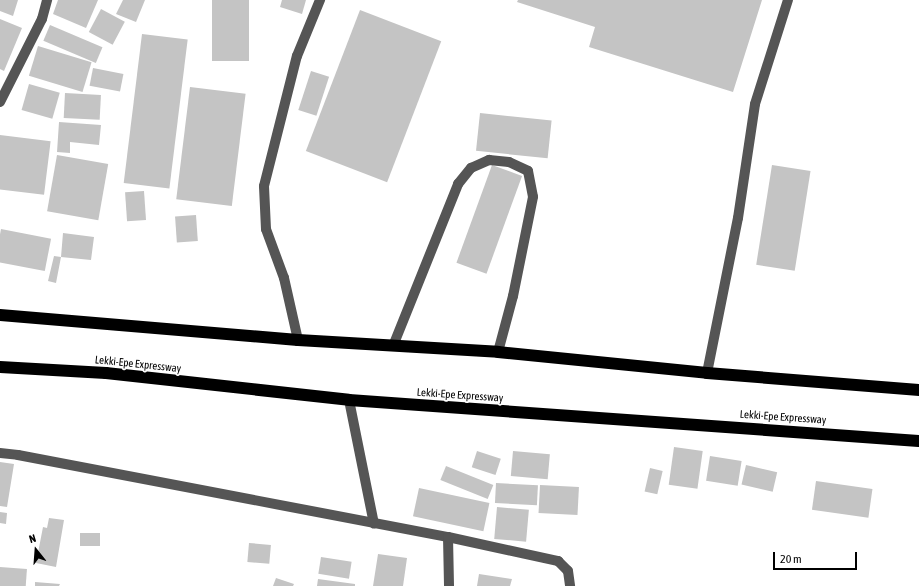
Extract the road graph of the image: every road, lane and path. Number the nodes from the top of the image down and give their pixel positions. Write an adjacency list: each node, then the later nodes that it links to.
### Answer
1 (47, 0): 4 (street)
2 (320, 0): 6 (street)
3 (788, 0): 10 (street)
4 (0, 102)
5 (0, 315): 6 (highway)
6 (298, 340): 7 (highway)
7 (394, 346): 8 (highway); 8 (street)
8 (498, 352): 10 (highway)
9 (0, 366): 12 (highway, Lekki-Epe Expressway)
10 (707, 373): 11 (highway)
11 (919, 390)
12 (349, 400): 13 (highway, Lekki-Epe Expressway); 15 (street)
13 (919, 441)
14 (0, 453): 15 (street)
15 (374, 524): 16 (street)
16 (448, 537): 17 (street); 18 (street)
17 (449, 586)
18 (570, 586)

